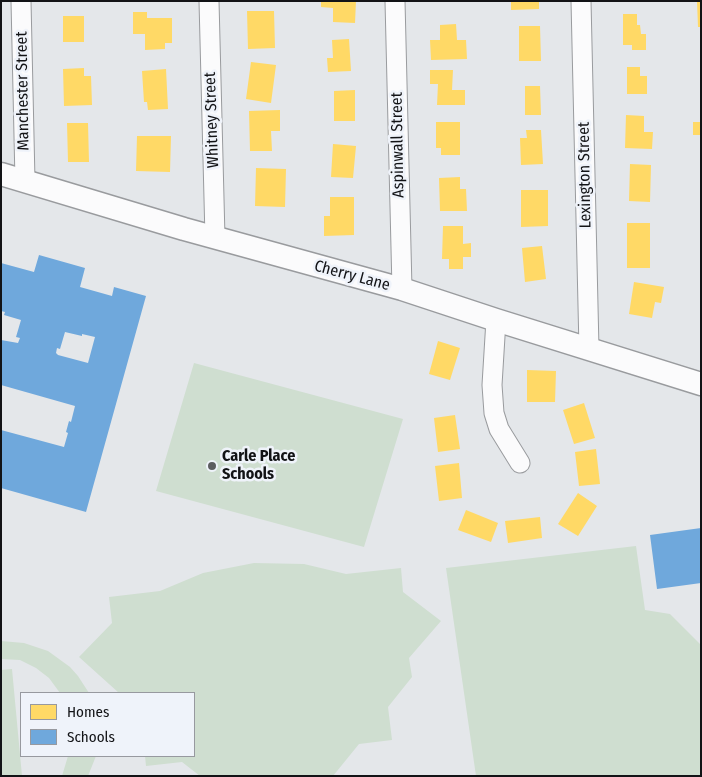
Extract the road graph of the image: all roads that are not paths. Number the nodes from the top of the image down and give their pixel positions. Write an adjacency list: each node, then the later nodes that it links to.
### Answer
1 (21, 1): 6 (street, Manchester Street)
2 (209, 1): 7 (street, Whitney Street)
3 (395, 1): 8 (street, Aspinwall Street)
4 (580, 1): 10 (street, Lexington Street)
5 (1, 174): 6 (street, Cherry Lane)
6 (25, 181): 7 (street, Cherry Lane)
7 (215, 238): 8 (street, Cherry Lane)
8 (402, 290): 9 (street, Cherry Lane)
9 (496, 320): 10 (street, Cherry Lane); 12 (street)
10 (590, 349): 11 (street, Cherry Lane)
11 (701, 384)
12 (520, 463)

